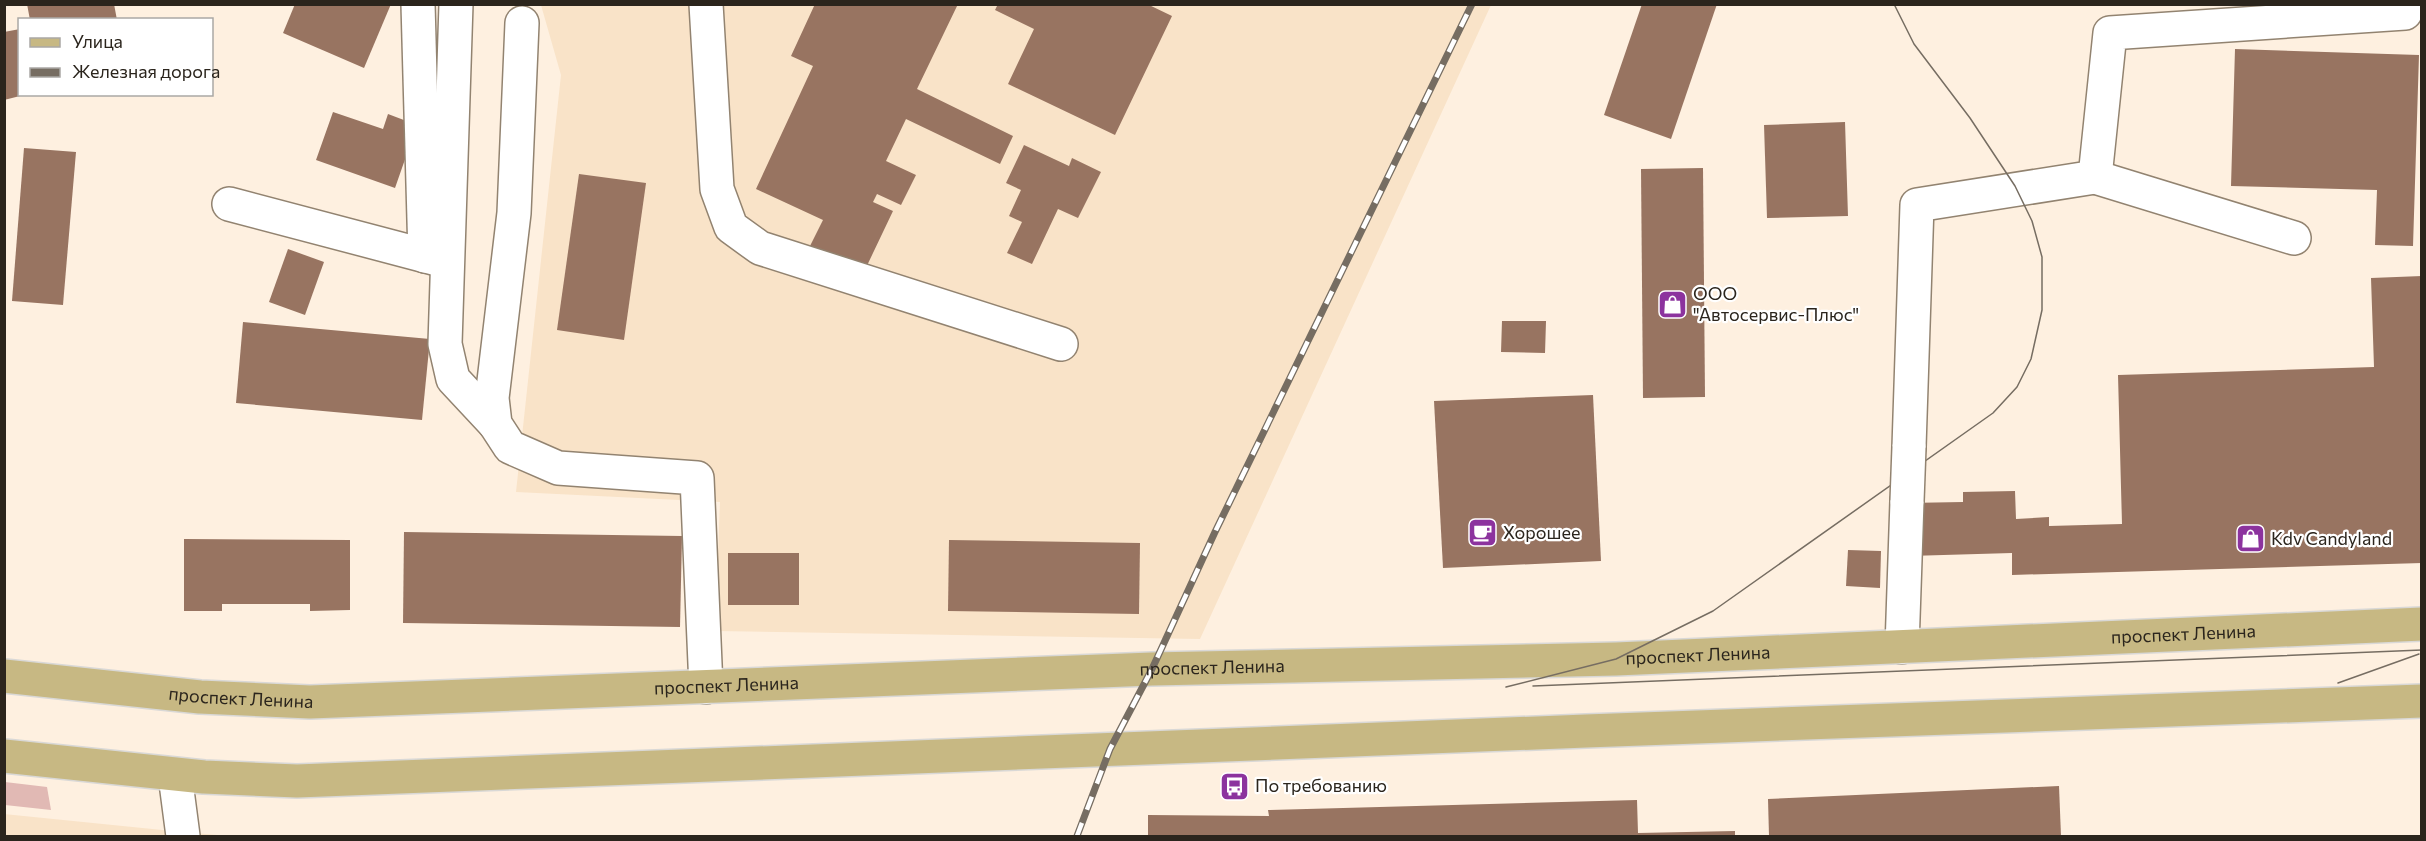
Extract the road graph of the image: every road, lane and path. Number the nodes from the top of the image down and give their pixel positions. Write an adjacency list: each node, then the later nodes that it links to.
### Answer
1 (418, 4): 9 (lane)
2 (456, 4): 9 (lane)
3 (706, 4): 10 (lane)
4 (2405, 13): 6 (lane)
5 (522, 23): 11 (lane)
6 (2095, 177): 8 (lane); 13 (lane, bridge)
7 (229, 204): 9 (lane)
8 (2294, 238)
9 (436, 259): 11 (lane)
10 (1061, 344)
11 (495, 424): 15 (lane)
12 (2421, 624): 13 (main road, проспект Ленина)
13 (1902, 646): 15 (main road, проспект Ленина)
14 (4, 676): 15 (main road, проспект Ленина)
15 (706, 687)
16 (2421, 701): 18 (main road)
17 (4, 756): 18 (main road)
18 (175, 775): 19 (lane)
19 (183, 837)

